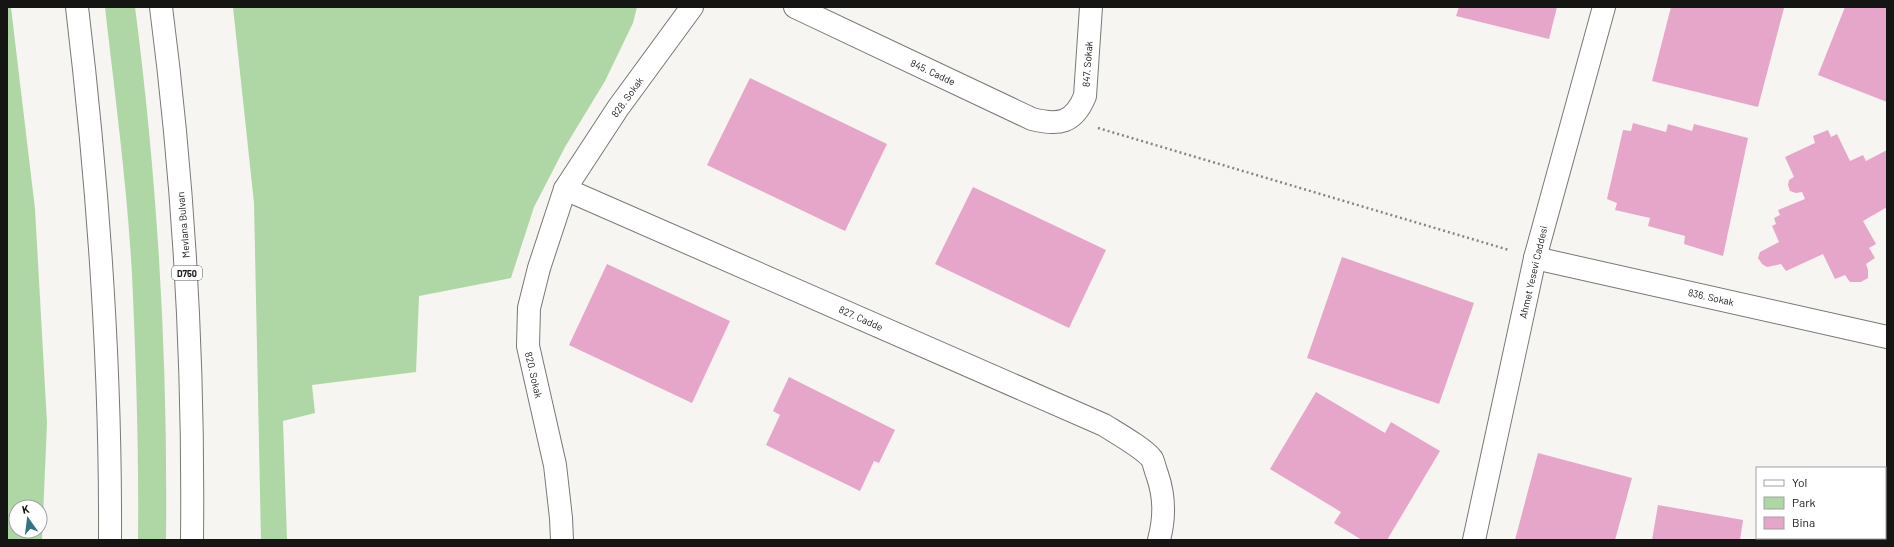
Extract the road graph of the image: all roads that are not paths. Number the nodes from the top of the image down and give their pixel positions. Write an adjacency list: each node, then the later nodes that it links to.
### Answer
1 (77, 7): 11 (main road)
2 (161, 7): 12 (main road, Mevlana Bulvarı / D750)
3 (692, 7): 8 (main road, 828. Sokak)
4 (795, 7): 7 (main road, 845. Cadde)
5 (1091, 7): 7 (main road, 847. Sokak)
6 (1604, 7): 9 (main road, Ahmet Yesevi Caddesi)
7 (1072, 117)
8 (565, 188): 13 (main road, 820. Sokak); 14 (main road, 827. Cadde)
9 (1534, 258): 10 (main road, 836. Sokak); 15 (main road, Ahmet Yesevi Caddesi)
10 (1887, 337)
11 (110, 540)
12 (192, 540)
13 (562, 540)
14 (1159, 540)
15 (1474, 540)

